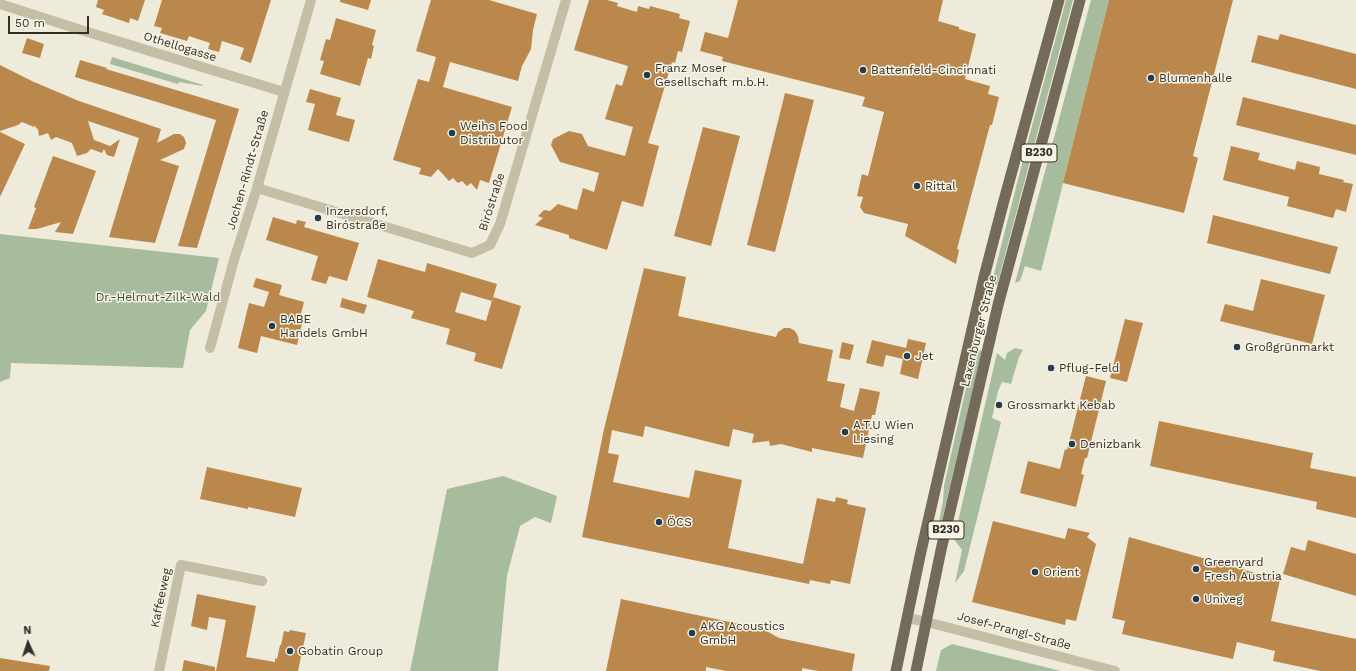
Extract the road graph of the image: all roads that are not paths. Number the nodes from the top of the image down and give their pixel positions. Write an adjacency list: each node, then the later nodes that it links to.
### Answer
1 (310, 0): 6 (street, Jochen-Rindt-Straße)
2 (566, 0): 7 (street, Biróstraße)
3 (1059, 0): 10 (main road, Laxenburger Straße / B230)
4 (1080, 0): 11 (main road, Laxenburger Straße / B230)
5 (0, 4): 6 (street, Othellogasse)
6 (284, 92): 7 (street, Jochen-Rindt-Straße)
7 (257, 188): 8 (street, Jochen-Rindt-Straße)
8 (210, 348)
9 (262, 582): 13 (street, Kaffeeweg)
10 (907, 618): 11 (street, Josef-Prangl-Straße); 14 (main road, Laxenburger Straße / B230)
11 (927, 622): 12 (street, Josef-Prangl-Straße); 15 (main road, Laxenburger Straße / B230)
12 (1090, 668): 16 (street, Josef-Prangl-Straße)
13 (159, 671)
14 (896, 671)
15 (916, 671)
16 (1115, 671)

